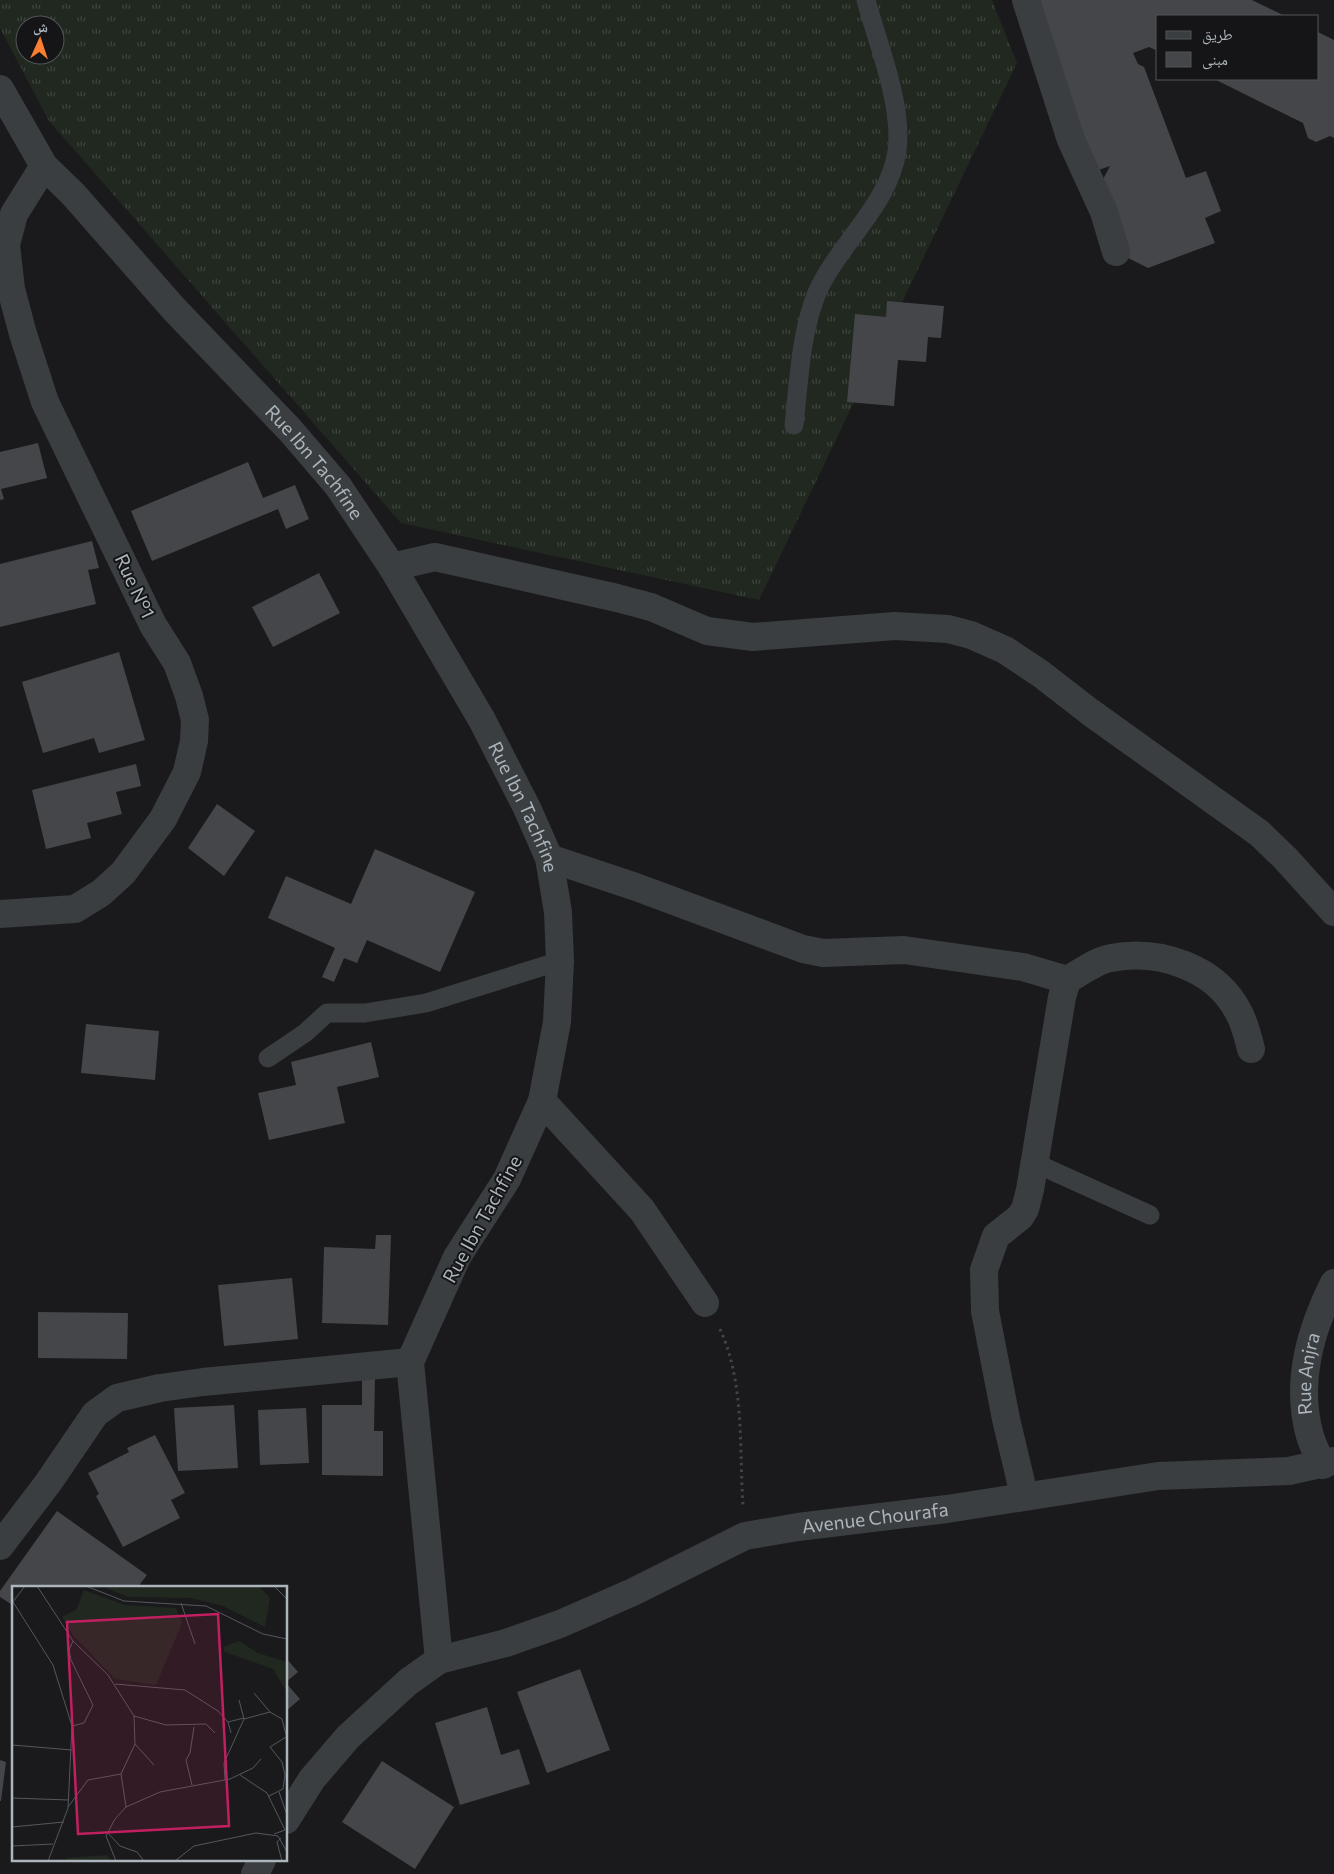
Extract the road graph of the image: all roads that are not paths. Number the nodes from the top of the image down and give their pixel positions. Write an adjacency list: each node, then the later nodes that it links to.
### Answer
1 (866, 0): 6 (lane)
2 (1026, 0): 5 (street)
3 (0, 89): 4 (street, Rue Ibn Tachfine)
4 (44, 166): 7 (street, Rue Ibn Tachfine); 10 (street, Rue N°1)
5 (1116, 252)
6 (794, 425)
7 (392, 567): 8 (street, Rue Ibn Tachfine); 9 (street)
8 (549, 858): 11 (street, Rue Ibn Tachfine); 12 (street)
9 (1334, 912)
10 (0, 914)
11 (560, 961): 14 (lane); 15 (street, Rue Ibn Tachfine)
12 (1067, 980): 13 (street); 16 (street)
13 (1251, 1049)
14 (268, 1058)
15 (542, 1101): 19 (street); 20 (street, Rue Ibn Tachfine)
16 (1035, 1163): 17 (lane); 22 (street)
17 (1150, 1215)
18 (1334, 1283): 21 (street, Rue Anjra)
19 (705, 1302)
20 (410, 1362): 23 (street); 24 (street, Rue Ibn Tachfine)
21 (1328, 1463): 22 (street, Avenue Chourafa)
22 (1024, 1495): 24 (street, Avenue Chourafa)
23 (0, 1546)
24 (439, 1660): 25 (street)
25 (288, 1817)

